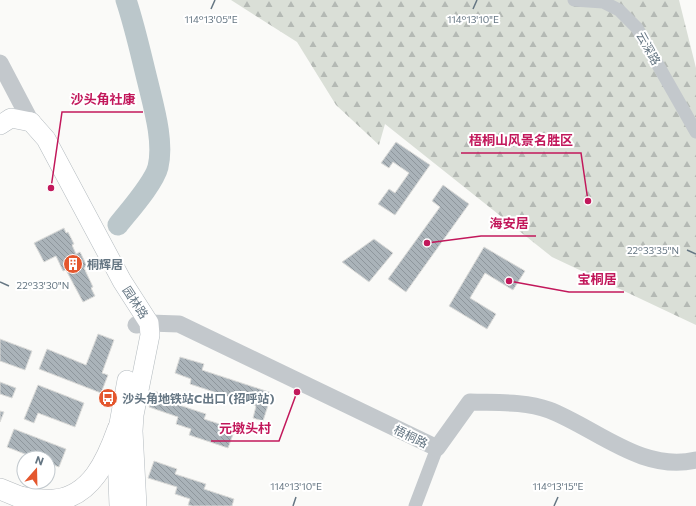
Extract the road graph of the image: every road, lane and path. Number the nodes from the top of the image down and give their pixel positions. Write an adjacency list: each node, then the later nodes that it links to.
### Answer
1 (574, 0): 5 (street, 云深路)
2 (0, 63): 3 (street, 园林路)
3 (31, 122): 4 (main road); 6 (main road, 园林路)
4 (0, 125)
5 (696, 132)
6 (143, 324): 7 (main road, 园林路); 8 (street, 梧桐路); 14 (main road, 园林路)
7 (118, 430): 11 (main road); 13 (main road, 园林路)
8 (437, 448): 9 (street, 梧桐路); 15 (street)
9 (696, 460)
10 (0, 489): 11 (main road)
11 (20, 497): 12 (main road)
12 (42, 506)
13 (119, 506)
14 (137, 506)
15 (415, 506)

